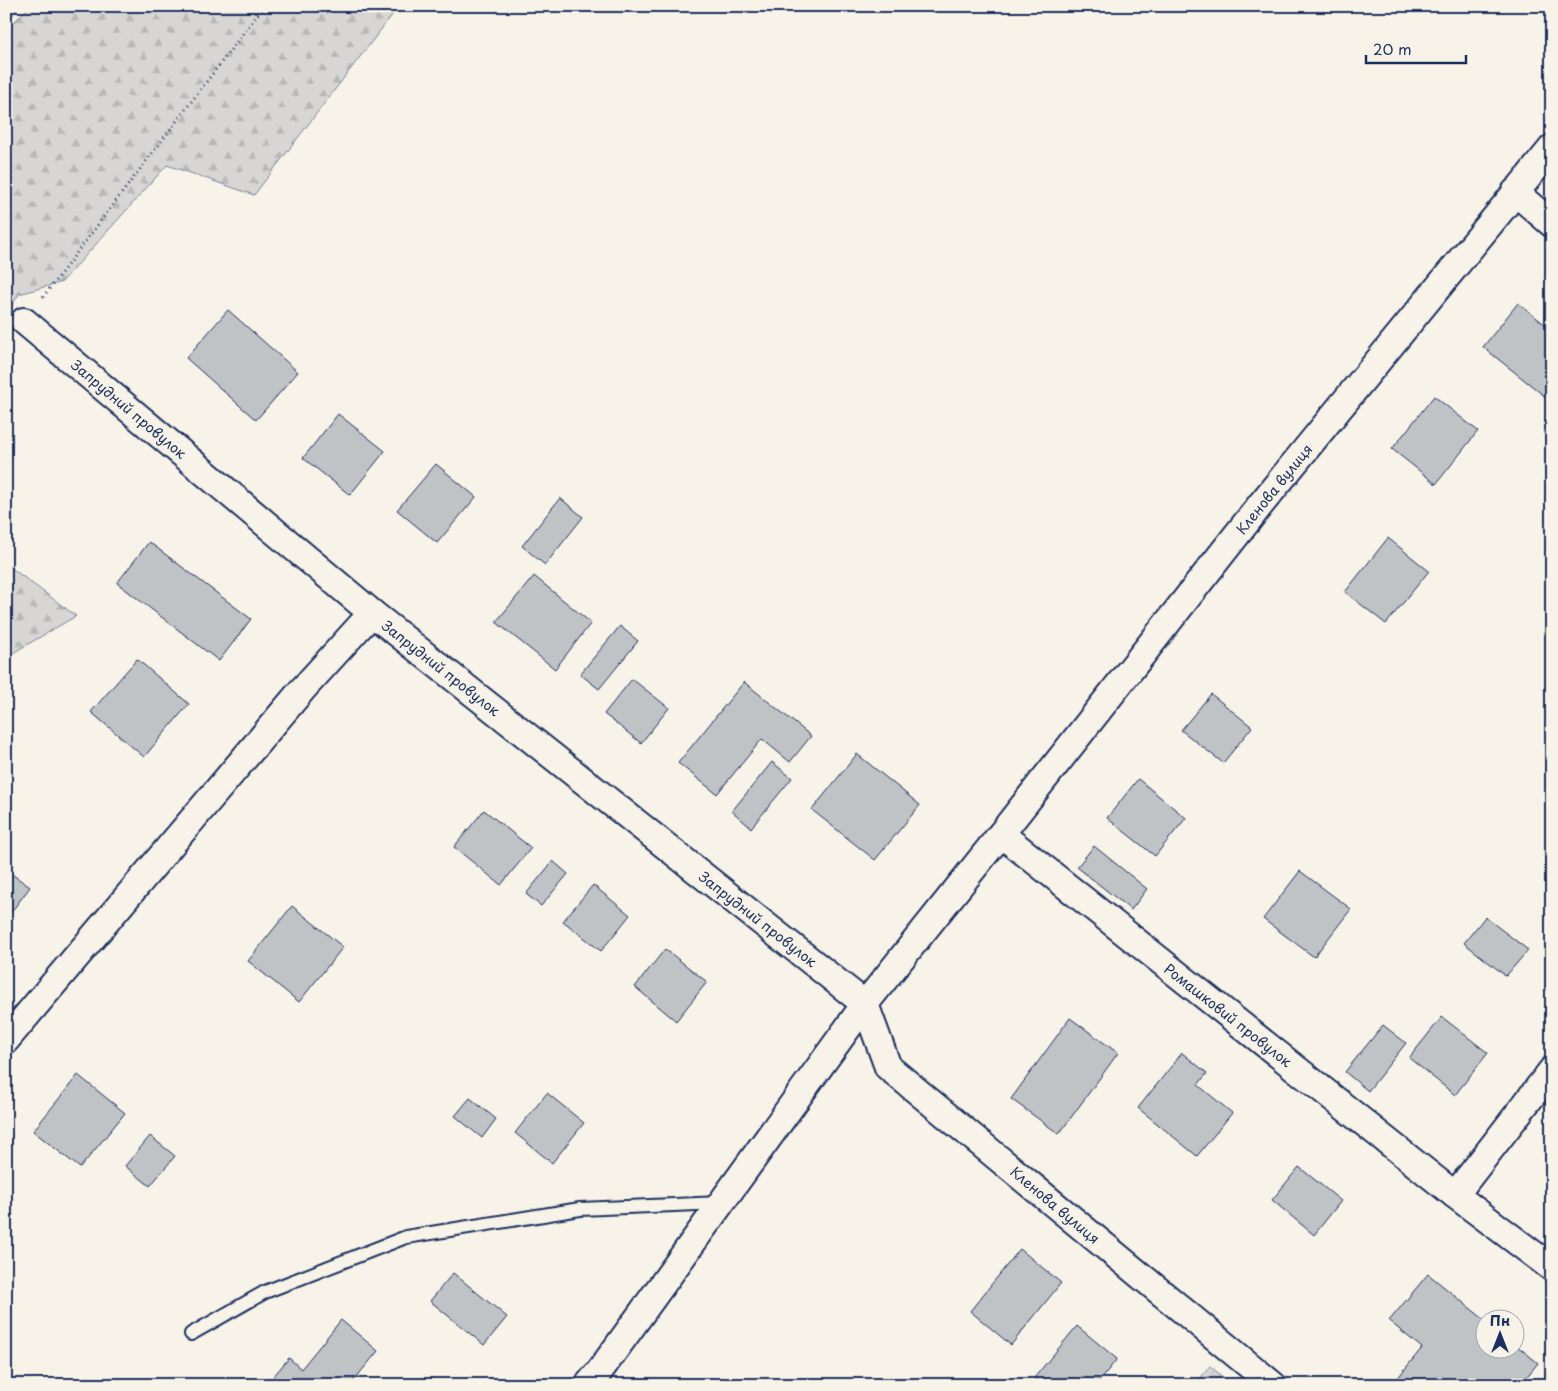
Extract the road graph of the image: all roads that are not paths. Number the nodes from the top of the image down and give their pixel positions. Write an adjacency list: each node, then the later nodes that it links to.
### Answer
1 (1552, 148): 2 (street, Кленова вулиця)
2 (1515, 192): 3 (street); 6 (street, Кленова вулиця)
3 (1552, 224)
4 (24, 322): 5 (street, Запрудний провулок)
5 (372, 613): 7 (street, Запрудний провулок); 8 (street)
6 (1001, 834): 7 (street, Кленова вулиця); 10 (street, Ромашковий провулок)
7 (865, 1004): 11 (street, Кленова вулиця); 15 (street, Кленова вулиця)
8 (6, 1040)
9 (1552, 1070): 10 (street)
10 (1455, 1195): 12 (street, Ромашковий провулок)
11 (721, 1203): 13 (lane); 14 (street, Кленова вулиця)
12 (1552, 1268)
13 (191, 1334)
14 (588, 1385)
15 (1273, 1385)

